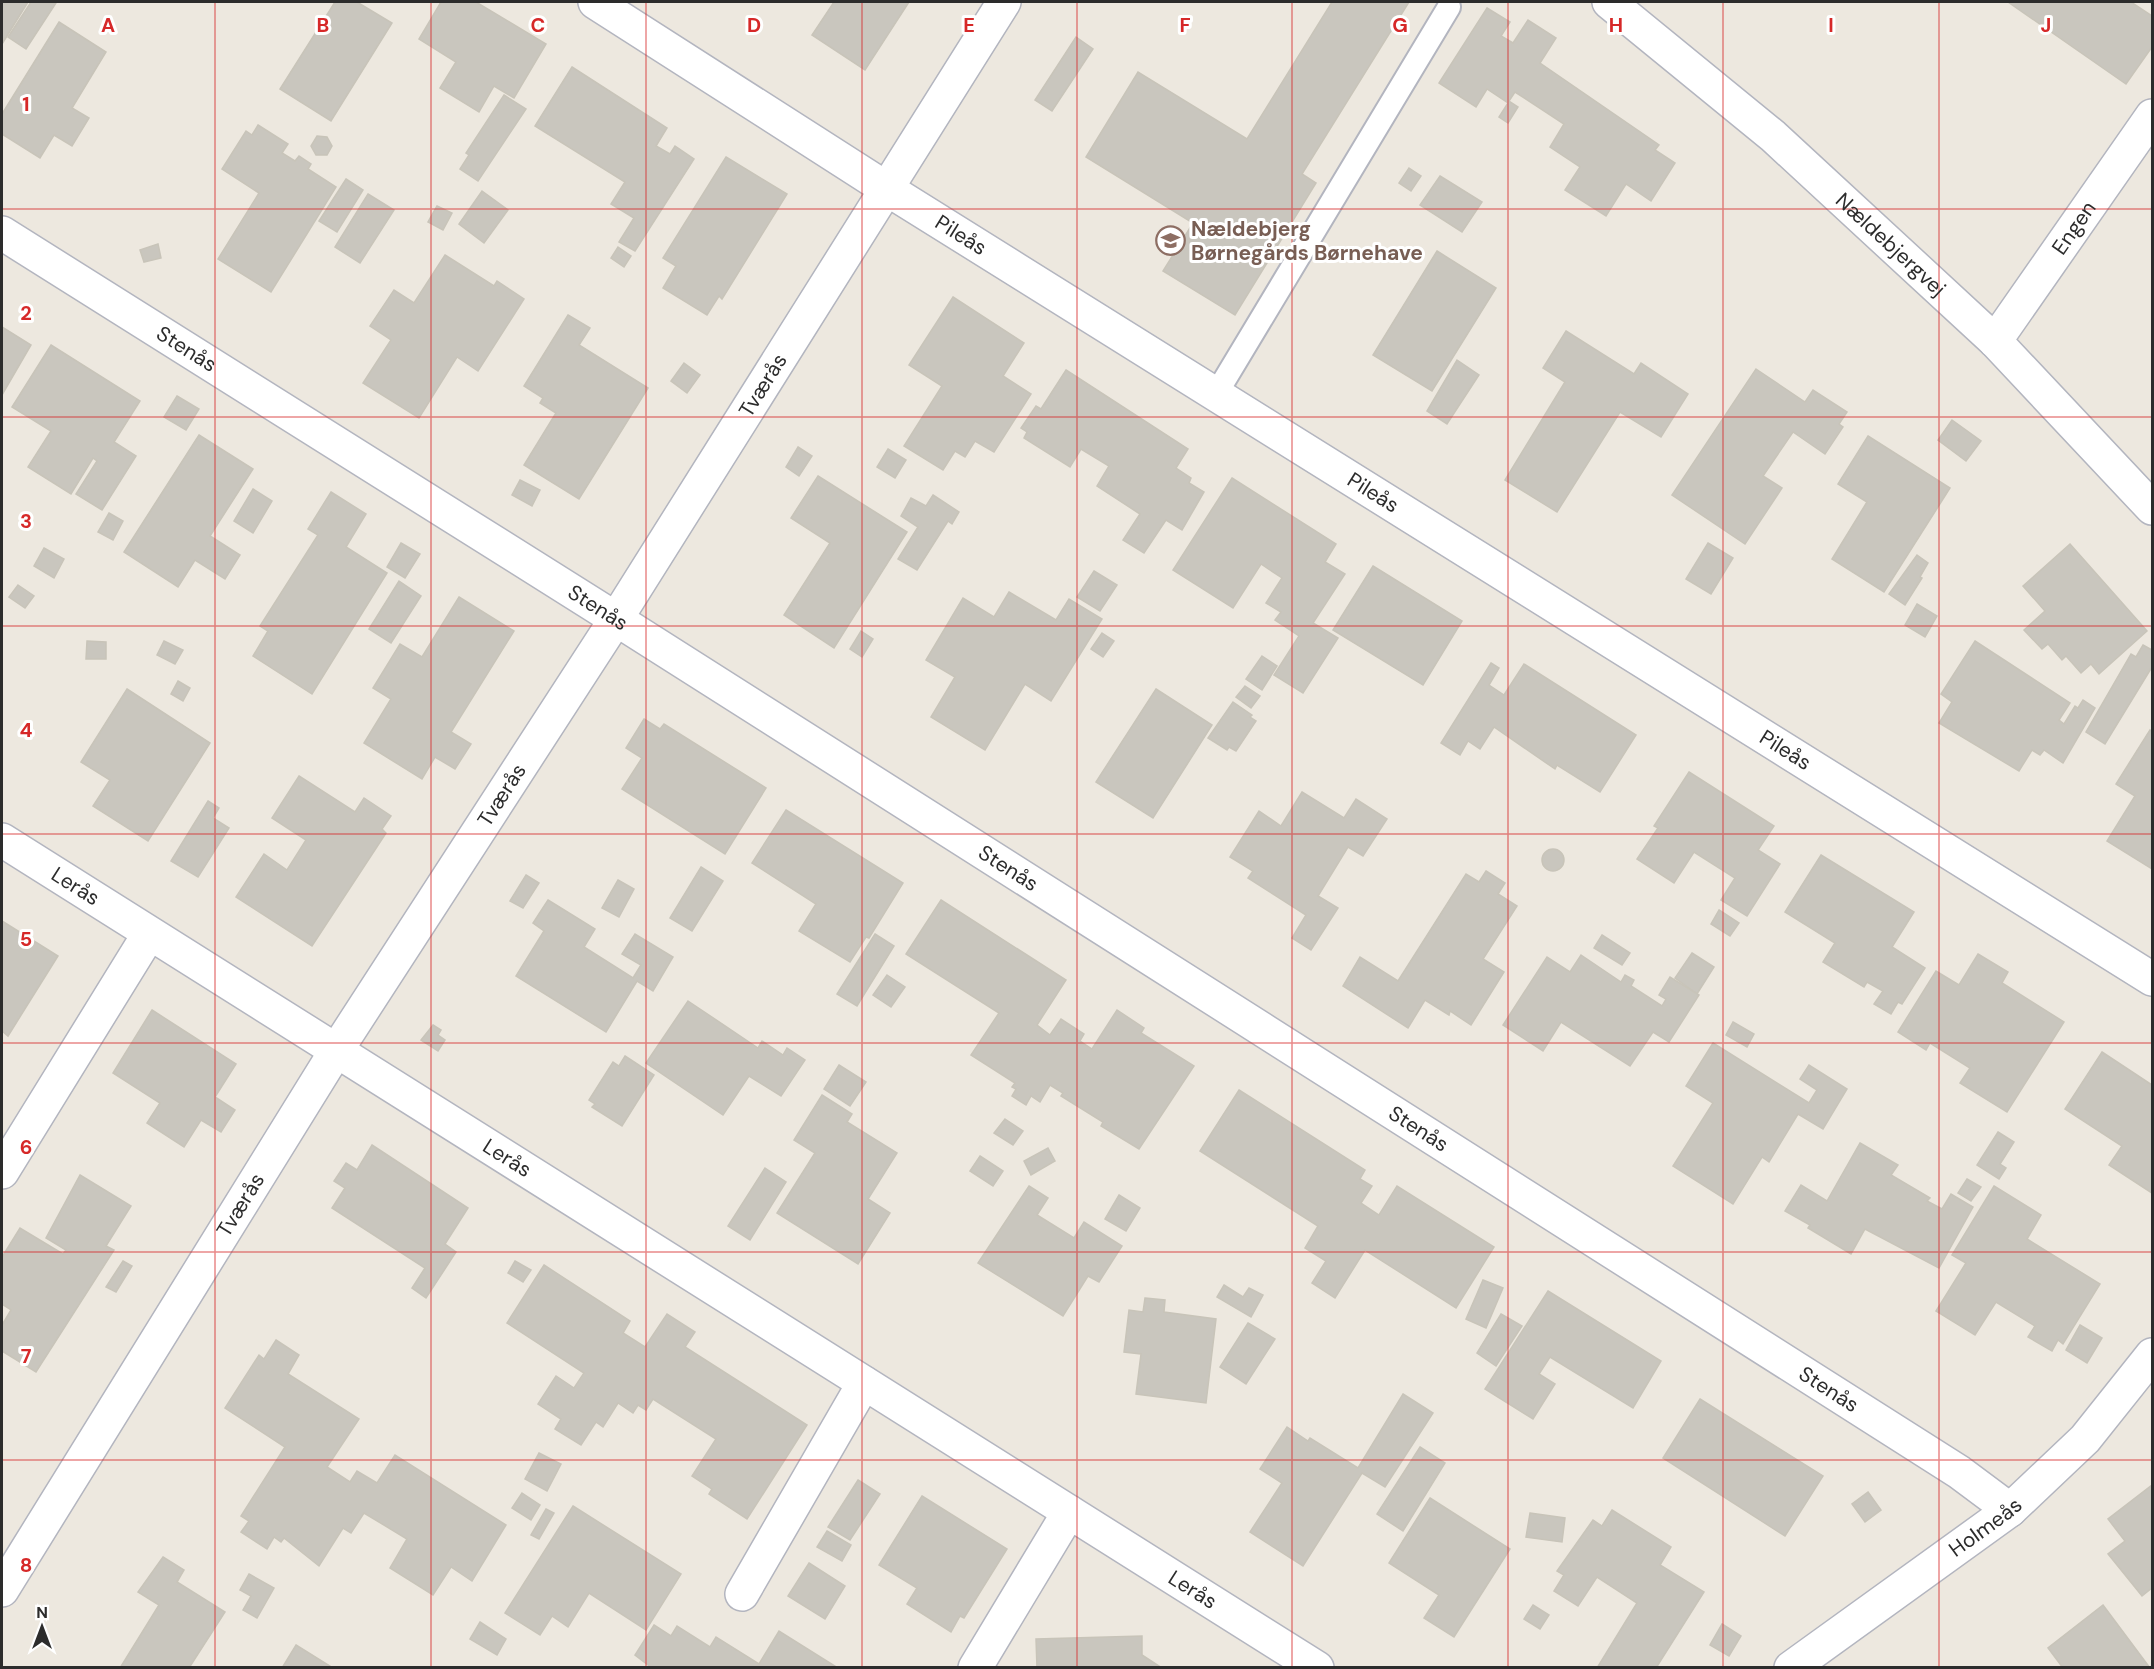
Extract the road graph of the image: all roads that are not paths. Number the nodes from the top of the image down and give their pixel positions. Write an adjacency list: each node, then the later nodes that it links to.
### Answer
1 (595, 2): 6 (street, Pileås)
2 (1004, 2): 6 (street, Tværås)
3 (1609, 2): 8 (street, Nældebjergvej)
4 (1449, 6): 9 (lane)
5 (2152, 116): 8 (street, Engen)
6 (887, 189): 9 (street, Pileås); 11 (street, Tværås)
7 (2, 233): 11 (street, Stenås)
8 (1995, 341): 10 (street, Nældebjergvej)
9 (1215, 393): 14 (street, Pileås)
10 (2152, 508)
11 (616, 619): 15 (street, Tværås); 19 (street, Stenås)
12 (2, 840): 13 (street, Lerås)
13 (149, 934): 15 (street, Lerås); 16 (street)
14 (2152, 979)
15 (336, 1051): 18 (street, Lerås); 21 (street, Tværås)
16 (2, 1172)
17 (2152, 1355): 19 (street, Holmeås)
18 (864, 1383): 20 (street, Lerås); 22 (street)
19 (2010, 1510): 25 (street, Holmeås)
20 (1069, 1512): 23 (street); 24 (street, Lerås)
21 (2, 1590)
22 (742, 1594)
23 (975, 1668)
24 (1317, 1668)
25 (1791, 1668)

